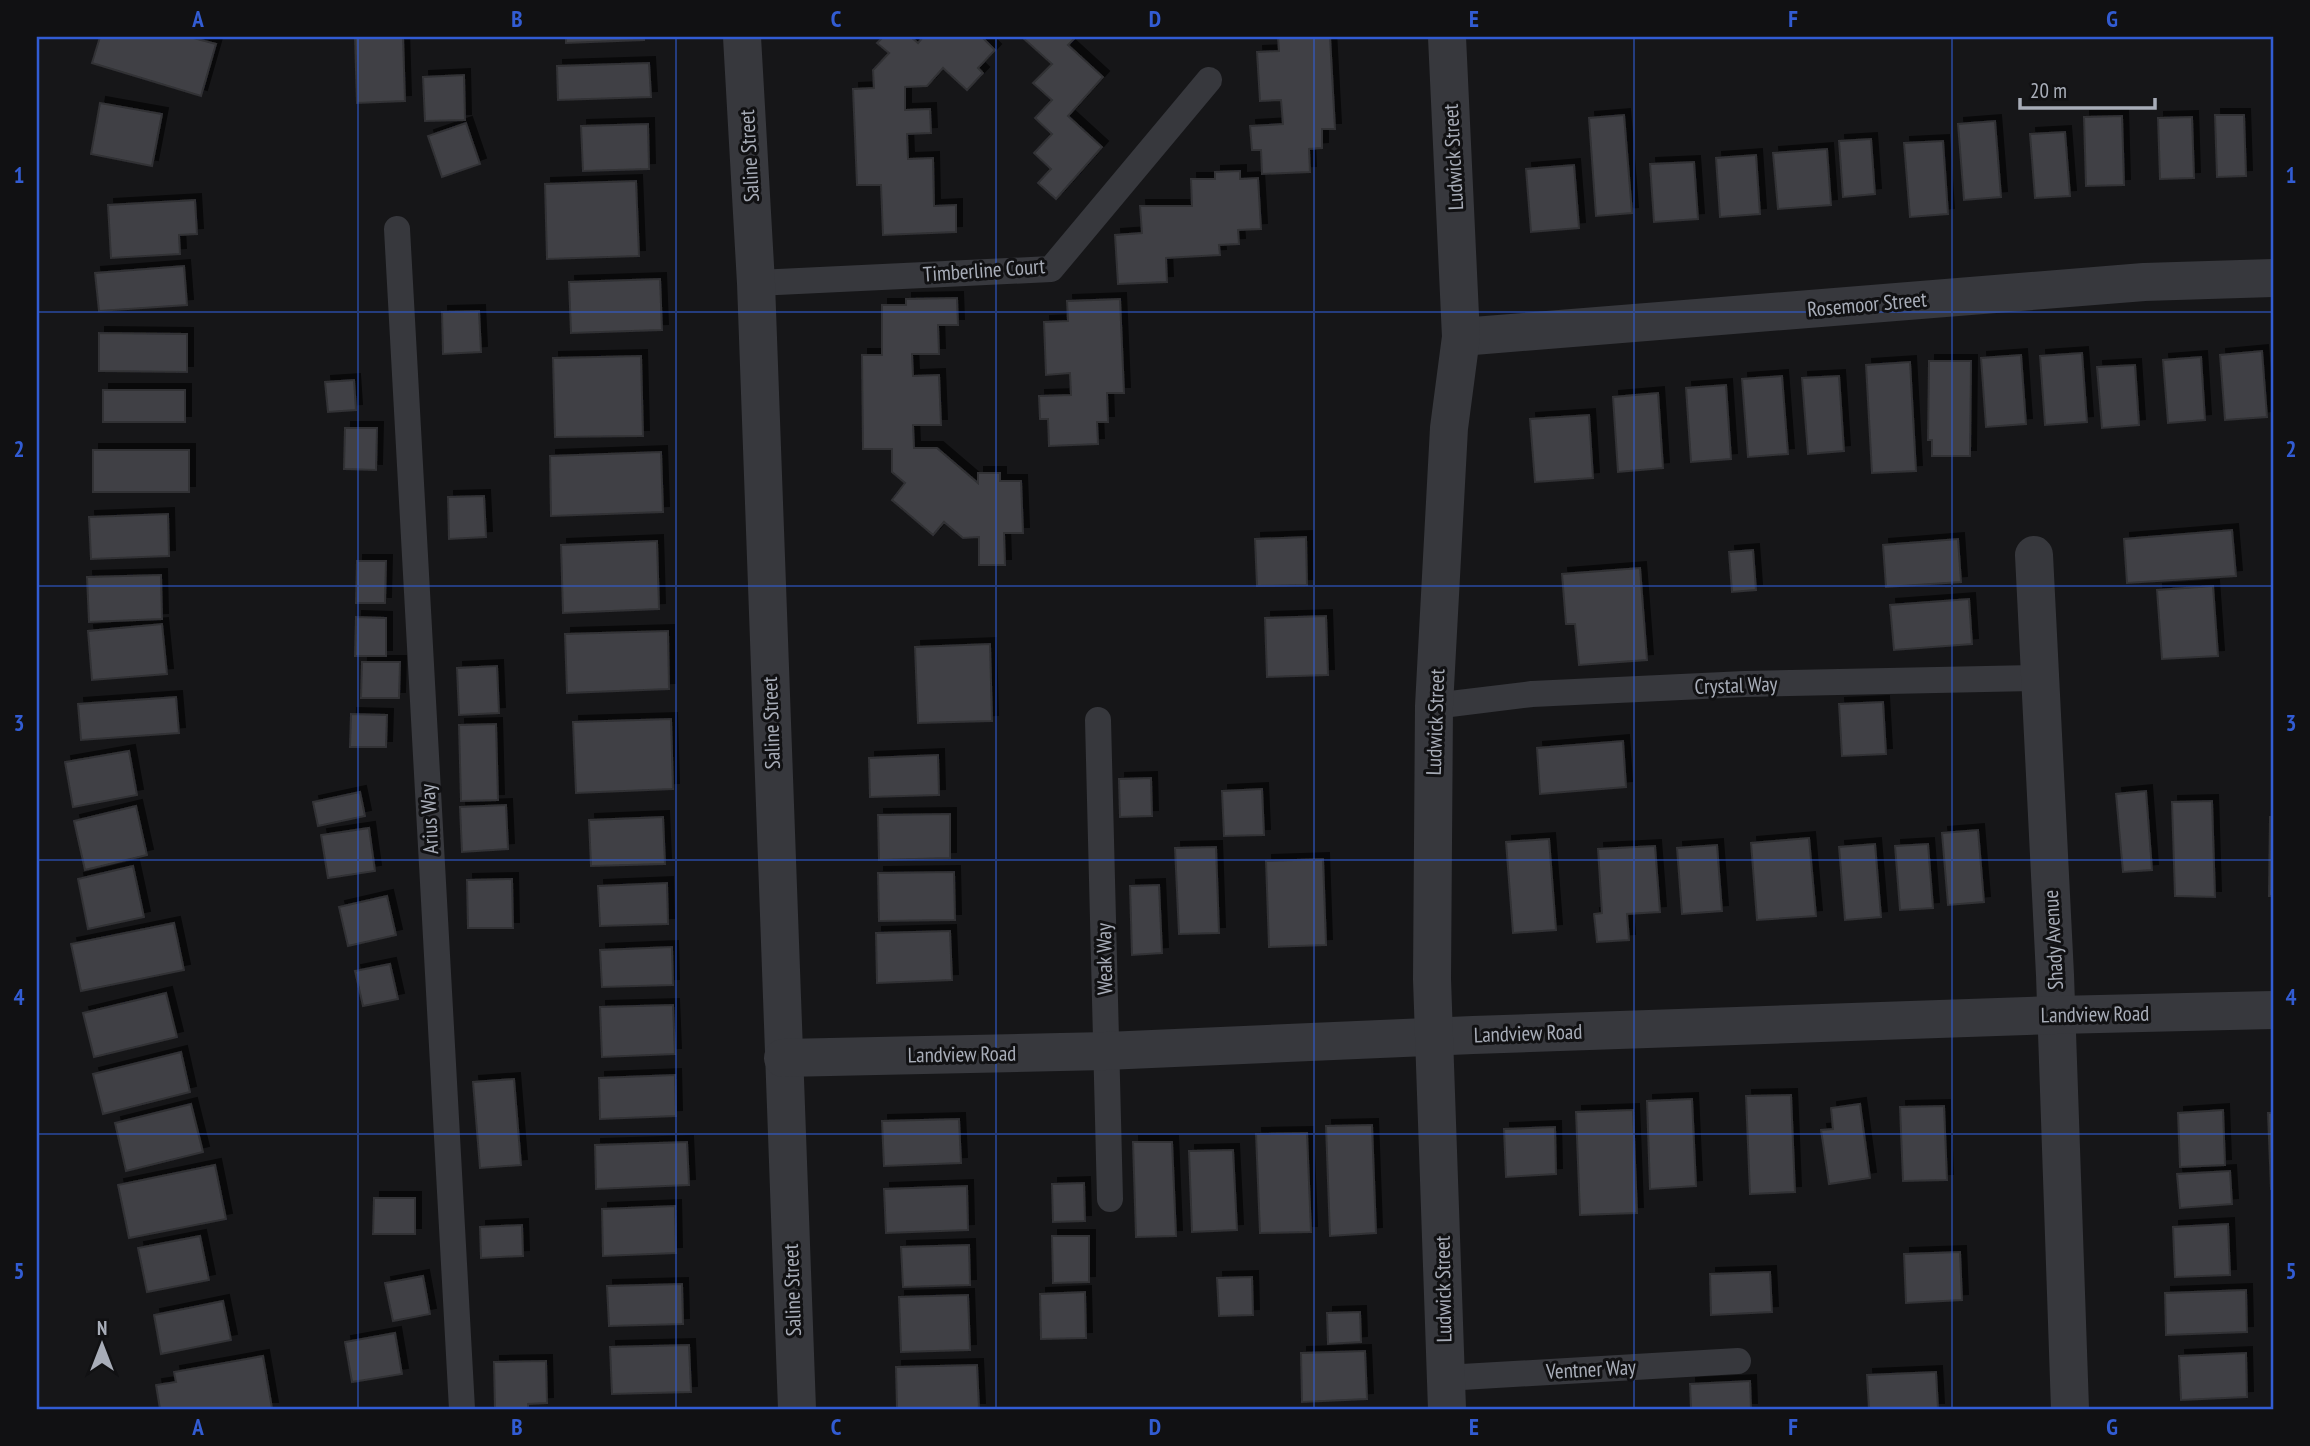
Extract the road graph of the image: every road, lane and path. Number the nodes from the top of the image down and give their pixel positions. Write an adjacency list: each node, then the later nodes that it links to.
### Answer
1 (742, 37): 6 (street, Saline Street)
2 (1447, 37): 7 (street, Ludwick Street)
3 (1209, 79): 6 (lane, Timberline Court)
4 (397, 229): 20 (lane, Arius Way)
5 (2273, 278): 7 (street, Rosemoor Street)
6 (756, 283): 16 (street, Saline Street)
7 (1461, 337): 10 (street, Ludwick Street)
8 (2034, 555): 9 (street, Shady Avenue)
9 (2039, 678): 10 (lane, Crystal Way); 13 (street, Shady Avenue)
10 (1434, 706): 14 (street, Ludwick Street)
11 (1098, 720): 15 (lane, Weak Way)
12 (2273, 1010): 13 (street, Landview Road)
13 (2056, 1015): 14 (street, Landview Road); 22 (street, Shady Avenue)
14 (1434, 1037): 15 (street, Landview Road); 19 (street, Ludwick Street)
15 (1106, 1051): 16 (street, Landview Road); 17 (lane, Weak Way)
16 (783, 1058): 21 (street, Saline Street)
17 (1110, 1199)
18 (1738, 1361): 19 (lane, Ventner Way)
19 (1446, 1394)
20 (461, 1409)
21 (797, 1409)
22 (2070, 1409)

